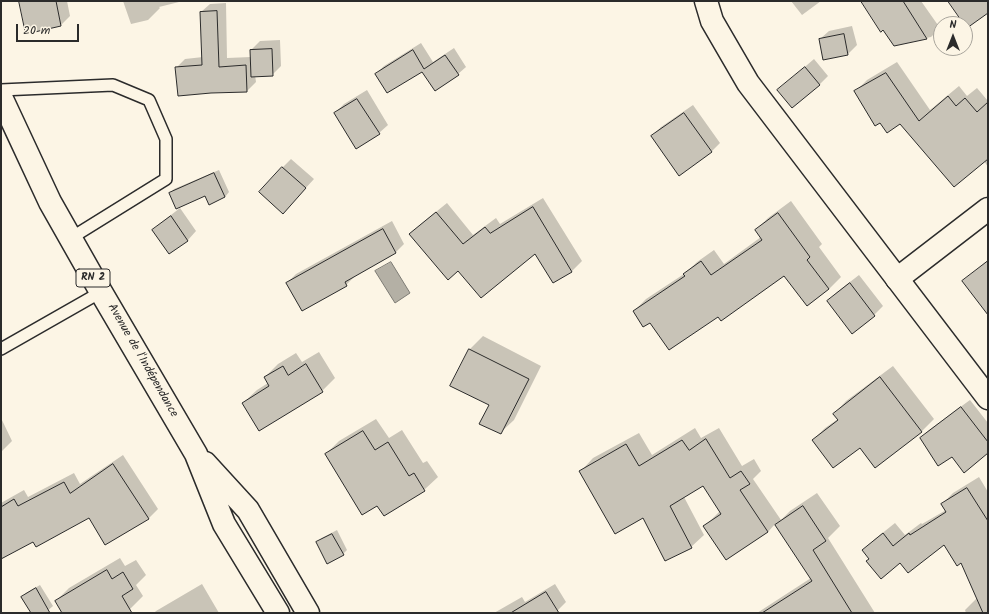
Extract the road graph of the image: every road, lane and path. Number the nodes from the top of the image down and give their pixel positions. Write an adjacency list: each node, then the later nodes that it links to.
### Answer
1 (706, 1): 6 (main road)
2 (1, 90): 5 (lane)
3 (1, 97): 5 (main road, Avenue de l'Indépendance / RN 2)
4 (988, 209): 6 (main road)
5 (71, 238): 7 (main road, Avenue de l'Indépendance / RN 2)
6 (897, 279): 9 (main road)
7 (101, 292): 8 (lane); 10 (main road, Avenue de l'Indépendance / RN 2)
8 (1, 349)
9 (988, 398)
10 (196, 454): 11 (main road, Avenue de l'Indépendance / RN 2); 12 (main road, Avenue de l'Indépendance / RN 2)
11 (278, 613)
12 (308, 613)

